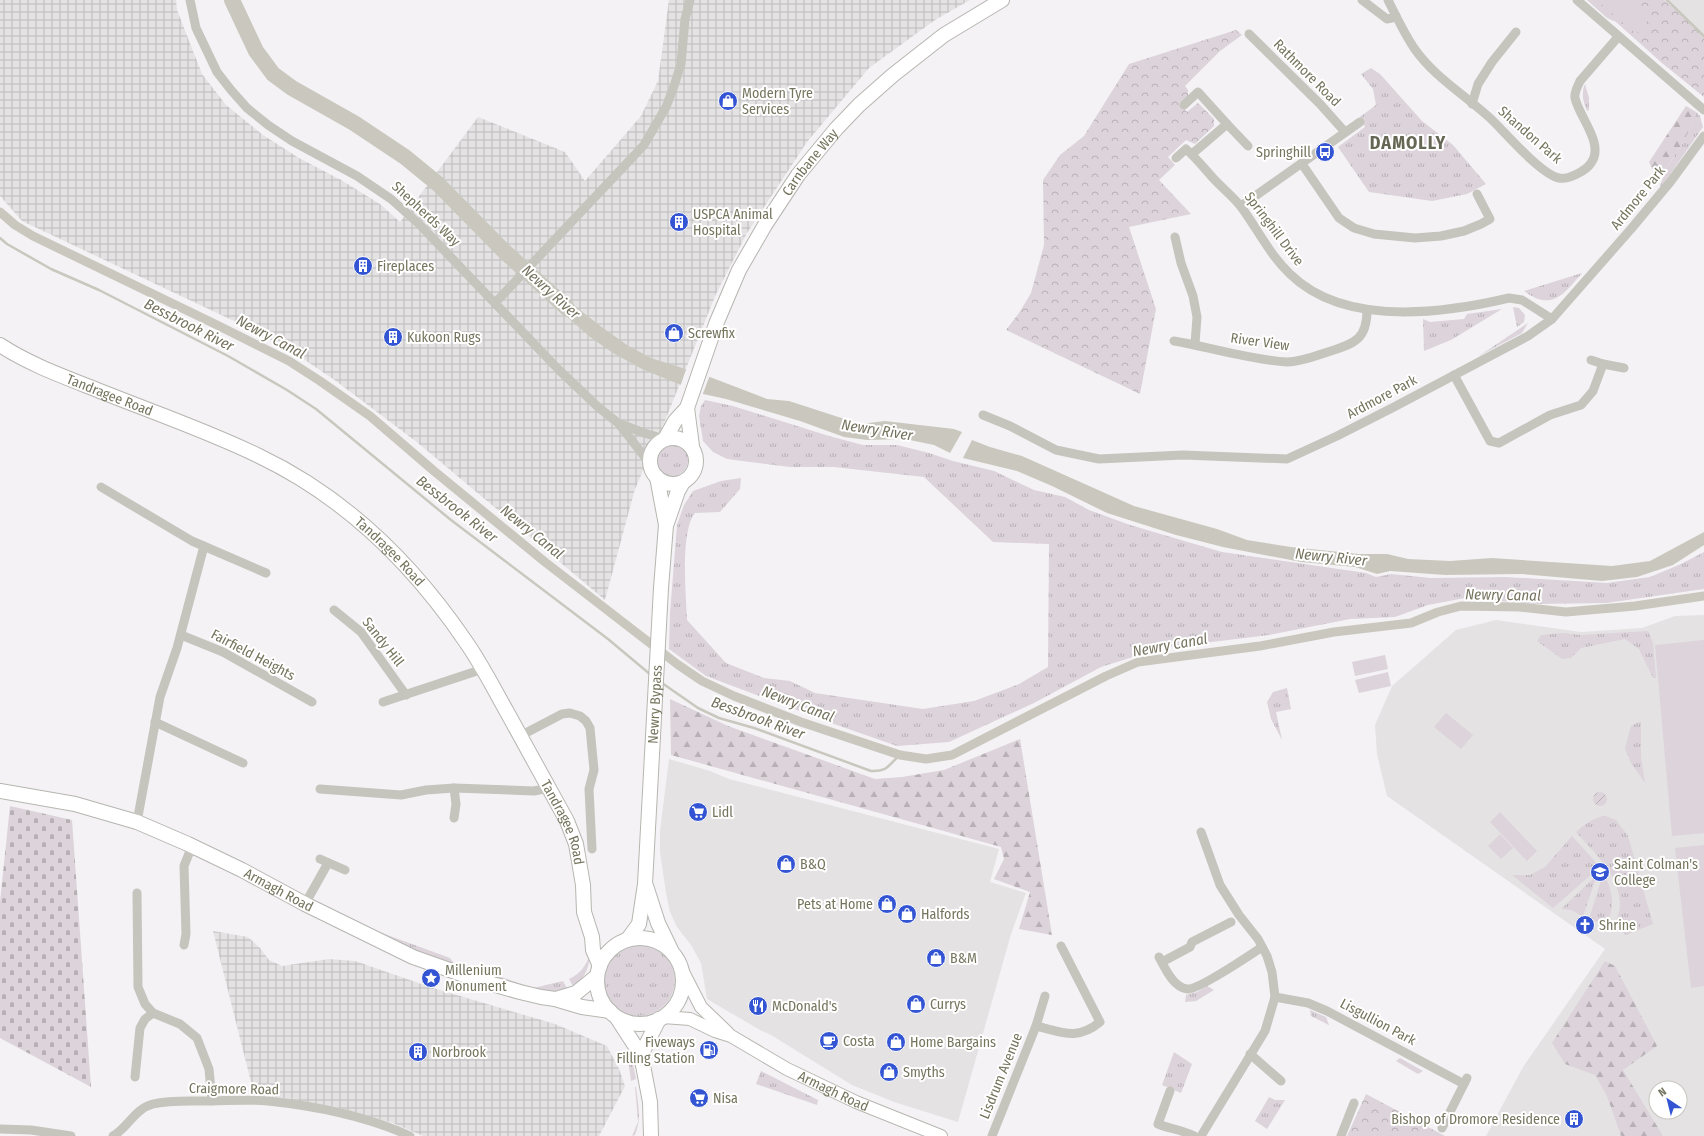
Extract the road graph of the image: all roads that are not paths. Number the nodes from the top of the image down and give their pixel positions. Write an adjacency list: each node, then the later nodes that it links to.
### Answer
1 (190, 0): 25 (street, Shepherds Way)
2 (690, 0): 25 (street)
3 (1002, 0): 35 (highway, Carnbane Way)
4 (1362, 0): 7 (street)
5 (1389, 0): 7 (street, Shandon Park)
6 (1577, 0): 10 (street)
7 (1396, 16): 11 (street, Shandon Park)
8 (1516, 32): 11 (street)
9 (1249, 34): 16 (street, Rathmore Road)
10 (1618, 37): 11 (street, Shandon Park); 13 (street)
11 (1472, 104)
12 (1184, 105): 15 (street)
13 (1704, 110)
14 (1360, 122): 16 (street)
15 (1227, 124): 18 (street); 19 (street)
16 (1345, 132): 21 (street)
17 (1704, 136): 27 (street, Ardmore Park)
18 (1248, 146)
19 (1192, 154): 20 (street); 23 (street, Springhill Drive)
20 (1176, 158)
21 (1302, 164): 22 (street); 23 (street)
22 (1477, 194)
23 (1241, 206): 26 (street, Springhill Drive)
24 (1175, 237): 29 (street)
25 (495, 303): 37 (street, Shepherds Way)
26 (1367, 310): 27 (street, Springhill Drive); 29 (street, River View)
27 (1552, 318): 34 (street, Ardmore Park)
28 (1174, 341): 29 (street, River View)
29 (1195, 344)
30 (0, 345): 48 (highway, Tandragee Road)
31 (1591, 360): 32 (street)
32 (1603, 364): 33 (street); 34 (street)
33 (1624, 368)
34 (1454, 375): 36 (street, Ardmore Park)
35 (689, 403): 38 (highway); 39 (highway)
36 (983, 415)
37 (618, 423): 38 (street, Shepherds Way); 40 (street, Shepherds Way)
38 (665, 439): 39 (highway); 40 (highway)
39 (692, 446): 41 (highway)
40 (654, 471): 41 (highway); 43 (highway)
41 (683, 482): 43 (highway)
42 (101, 487): 44 (street)
43 (666, 525): 65 (highway, Newry Bypass)
44 (204, 546): 45 (street); 47 (street)
45 (266, 574)
46 (334, 610): 49 (street, Sandy Hill)
47 (181, 635): 50 (street, Fairfield Heights); 52 (street)
48 (483, 669): 49 (street); 53 (highway, Tandragee Road)
49 (406, 695): 51 (street)
50 (312, 702)
51 (383, 702)
52 (155, 722): 54 (street); 60 (street)
53 (520, 736): 56 (highway, Tandragee Road); 63 (street)
54 (243, 763)
55 (454, 788): 56 (street); 57 (street); 59 (street)
56 (549, 788): 69 (highway, Tandragee Road)
57 (320, 789)
58 (0, 791): 60 (highway, Armagh Road)
59 (454, 818)
60 (137, 822): 62 (highway, Armagh Road)
61 (1202, 832): 73 (street)
62 (192, 846): 67 (highway, Armagh Road); 71 (street)
63 (592, 849)
64 (345, 870): 67 (street)
65 (645, 884): 70 (highway); 75 (highway)
66 (137, 894): 81 (street)
67 (306, 904): 80 (highway, Armagh Road)
68 (1231, 922): 73 (street)
69 (592, 937): 74 (highway); 77 (highway, Tandragee Road)
70 (628, 939): 74 (highway); 75 (highway)
71 (184, 945)
72 (1061, 946): 84 (street, Lisdrum Avenue)
73 (1262, 947): 79 (street)
74 (613, 948): 77 (highway)
75 (671, 950): 76 (highway)
76 (682, 970): 83 (highway); 85 (main road, Armagh Road)
77 (598, 971): 80 (highway, Armagh Road); 82 (highway)
78 (1045, 996): 84 (street, Lisdrum Avenue)
79 (1275, 998): 86 (street); 93 (street, Lisgullion Park)
80 (555, 999): 82 (highway, Armagh Road)
81 (153, 1013): 88 (street); 91 (street)
82 (613, 1014): 83 (highway); 87 (highway)
83 (661, 1018): 85 (main road, Armagh Road); 87 (highway)
84 (1036, 1026): 100 (street, Lisdrum Avenue)
85 (731, 1036): 99 (main road, Armagh Road)
86 (1250, 1054): 89 (street); 102 (street)
87 (642, 1055): 95 (highway)
88 (135, 1077)
89 (1281, 1081)
90 (1170, 1091): 101 (street)
91 (212, 1101): 97 (street, Craigmore Road); 98 (street, Craigmore Road)
92 (1354, 1103): 103 (street)
93 (1442, 1128)
94 (0, 1129): 96 (street)
95 (648, 1134)
96 (71, 1136)
97 (113, 1136)
98 (410, 1136)
99 (941, 1136)
100 (992, 1136)
101 (1194, 1136)
102 (1201, 1136)
103 (1341, 1136)

